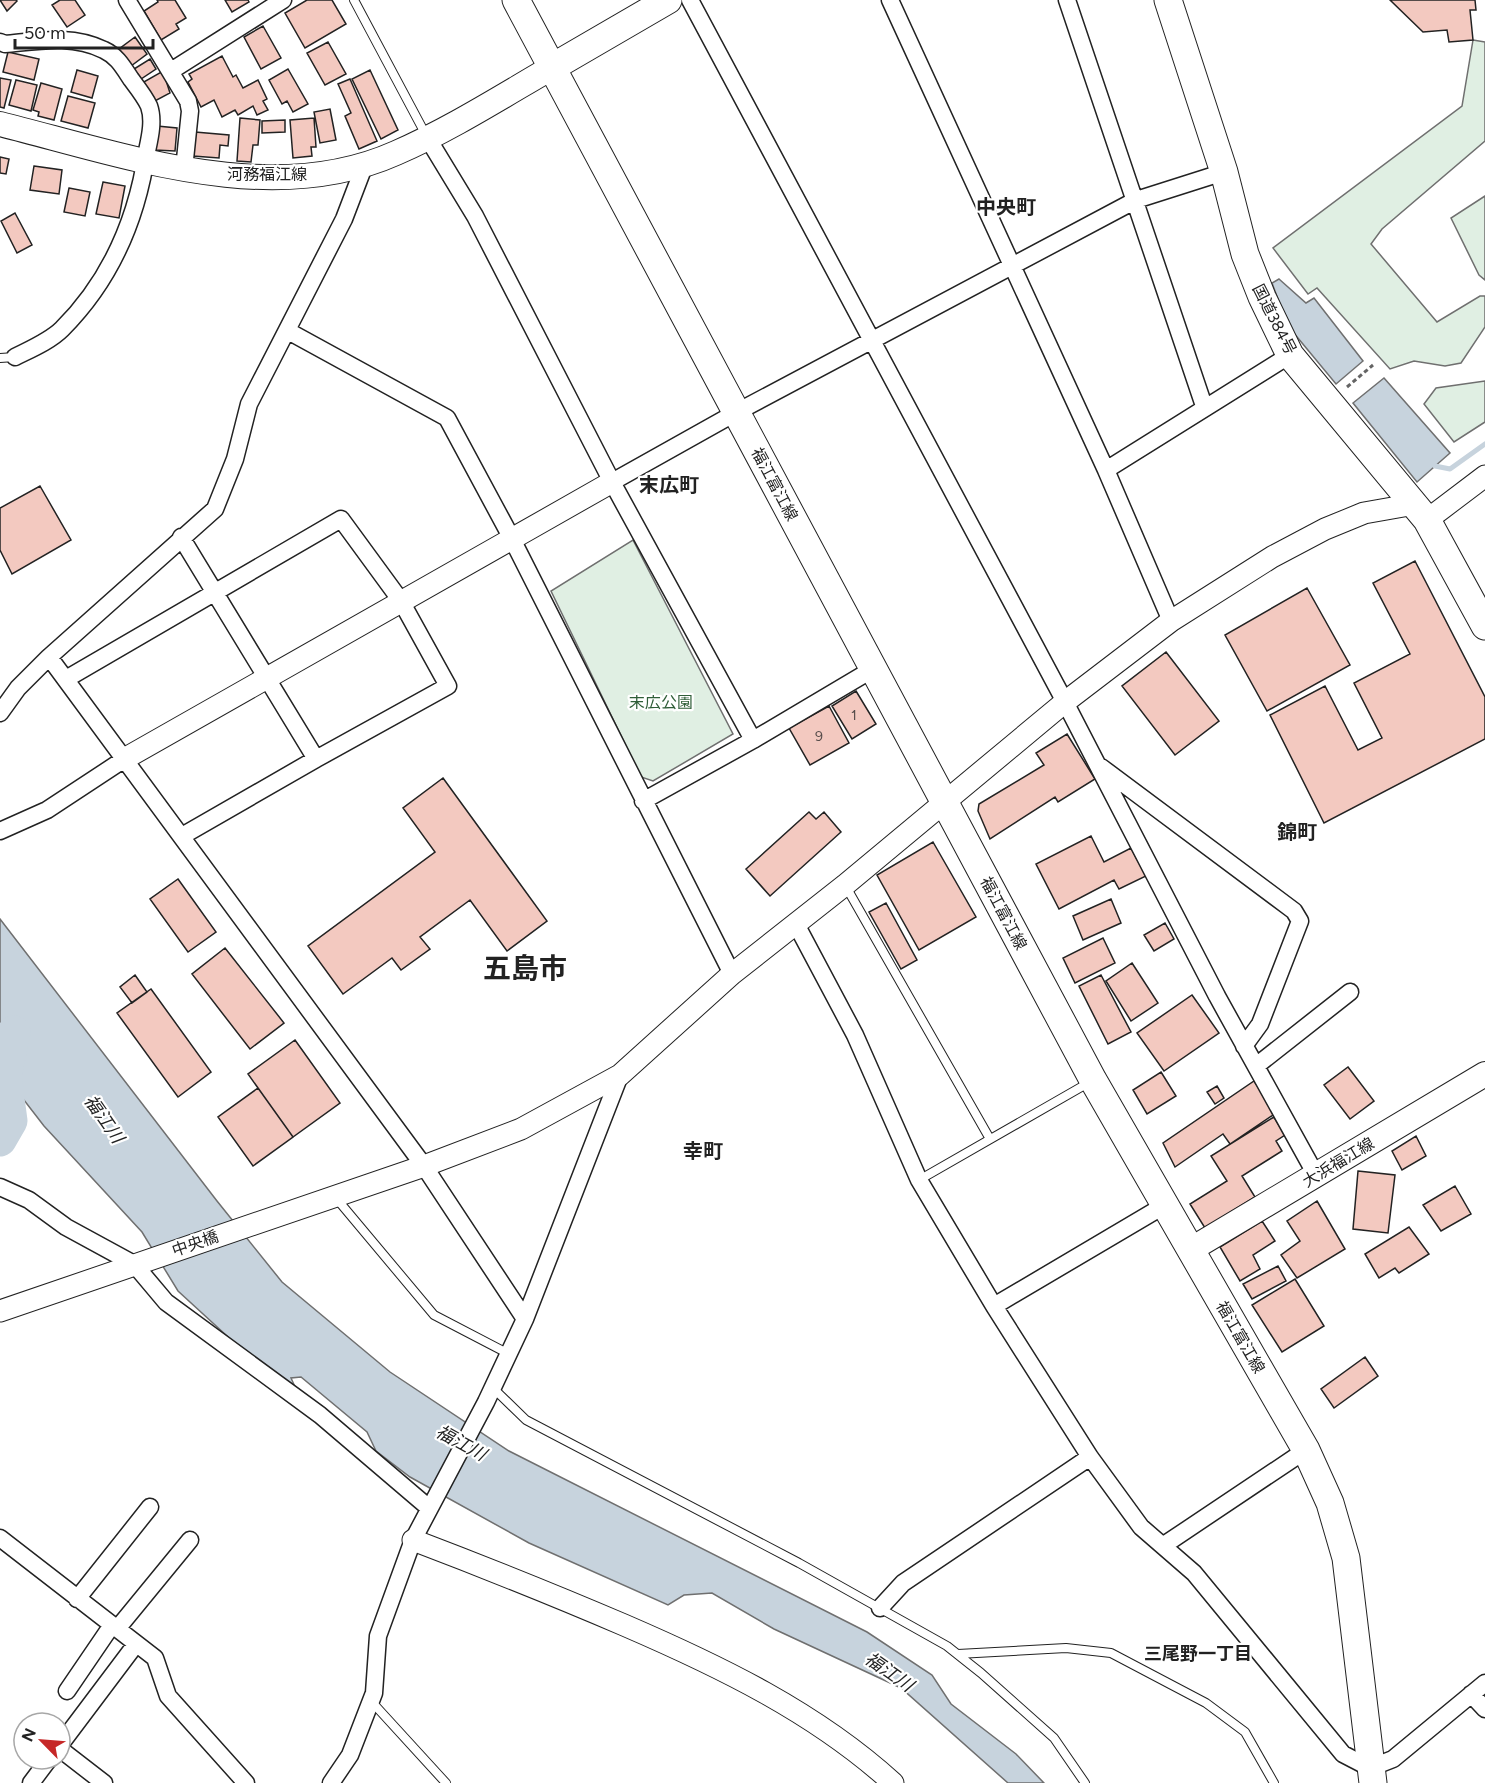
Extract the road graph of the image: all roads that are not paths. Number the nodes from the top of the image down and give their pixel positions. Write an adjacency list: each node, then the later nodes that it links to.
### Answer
1 (127, 0): 12 (street)
2 (283, 0): 12 (street)
3 (354, 0): 14 (lane)
4 (516, 0): 11 (main road, 福江富江線)
5 (669, 0): 11 (main road)
6 (690, 0): 22 (street)
7 (890, 0): 20 (street)
8 (1067, 0): 19 (street)
9 (1168, 0): 18 (main road, 国道384号)
10 (0, 42): 15 (street)
11 (551, 68): 14 (main road, 河務福江線); 26 (main road, 福江富江線)
12 (171, 71): 17 (street)
13 (0, 124): 15 (main road, 河務福江線)
14 (427, 137): 16 (main road, 河務福江線); 29 (street)
15 (146, 160): 17 (main road, 河務福江線); 24 (street)
16 (365, 164): 17 (main road, 河務福江線); 21 (street)
17 (184, 169)
18 (1224, 172): 19 (street); 23 (main road, 国道384号)
19 (1136, 200): 20 (street); 25 (street)
20 (1012, 266): 22 (street); 27 (street)
21 (288, 331): 31 (street); 32 (street)
22 (873, 339): 26 (street); 41 (street)
23 (1290, 355): 25 (street); 30 (main road, 国道384号)
24 (8, 357)
25 (1204, 406): 27 (street)
26 (737, 412): 29 (street); 38 (main road, 福江富江線)
27 (1106, 470): 35 (street)
28 (1485, 476): 30 (street)
29 (612, 482): 32 (street); 43 (street)
30 (1421, 512): 35 (street, 中央橋); 36 (main road, 国道384号)
31 (182, 537): 33 (street); 37 (street)
32 (511, 537): 34 (street); 47 (street)
33 (214, 591): 34 (street); 39 (street); 40 (street)
34 (401, 601): 39 (street); 45 (street)
35 (1171, 621): 41 (street, 中央橋)
36 (1484, 622)
37 (50, 657): 40 (street); 42 (street)
38 (873, 669): 43 (street); 48 (main road, 福江富江線)
39 (267, 677): 44 (street); 45 (street)
40 (66, 679): 44 (street)
41 (1065, 702): 46 (street); 48 (street, 中央橋)
42 (0, 713)
43 (753, 740): 47 (street)
44 (126, 758): 49 (street); 50 (street)
45 (316, 759): 50 (street)
46 (1098, 765): 55 (street); 55 (street)
47 (643, 801): 53 (street)
48 (945, 802): 51 (street, 中央橋); 59 (main road, 福江富江線)
49 (0, 831)
50 (182, 836): 61 (street)
51 (845, 885): 52 (street, 中央橋); 60 (lane)
52 (796, 924): 53 (street, 中央橋); 63 (street)
53 (732, 974): 58 (street, 中央橋)
54 (1350, 992): 56 (street)
55 (1244, 1046): 56 (street)
56 (1256, 1066): 62 (street)
57 (1485, 1074): 62 (main road, 大浜福江線)
58 (620, 1075): 61 (street, 中央橋); 71 (street)
59 (1093, 1080): 60 (lane); 66 (main road, 福江富江線)
60 (990, 1139): 63 (lane)
61 (424, 1166): 65 (street, 中央橋); 71 (street)
62 (1316, 1175): 67 (main road, 大浜福江線)
63 (919, 1180): 69 (street)
64 (0, 1186): 68 (street)
65 (334, 1196): 68 (street, 中央橋); 72 (lane)
66 (1166, 1205): 67 (main road, 福江富江線); 69 (street)
67 (1190, 1250): 74 (main road, 福江富江線)
68 (134, 1264): 70 (street, 中央橋); 77 (street)
69 (994, 1306): 75 (street)
70 (0, 1311)
71 (525, 1319): 72 (street)
72 (509, 1354): 73 (street)
73 (489, 1395): 77 (street); 83 (lane)
74 (1306, 1450): 81 (street); 94 (main road, 福江富江線)
75 (1090, 1457): 81 (street); 83 (street)
76 (150, 1506): 82 (street)
77 (429, 1508): 80 (street)
78 (0, 1538): 82 (street)
79 (190, 1540): 84 (street)
80 (413, 1540): 90 (street); 99 (street)
81 (1164, 1545): 94 (street)
82 (77, 1599): 84 (street)
83 (880, 1608): 86 (lane)
84 (115, 1627): 85 (street); 88 (street)
85 (136, 1644): 92 (street); 96 (street)
86 (958, 1654): 100 (lane); 101 (lane)
87 (1485, 1683): 89 (street)
88 (67, 1691)
89 (1471, 1694): 91 (street); 94 (street)
90 (371, 1700): 97 (street); 98 (lane)
91 (1485, 1709)
92 (72, 1731)
93 (72, 1757): 95 (street)
94 (1371, 1775)
95 (104, 1783)
96 (246, 1783)
97 (331, 1783)
98 (446, 1783)
99 (893, 1783)
100 (1085, 1783)
101 (1274, 1783)

